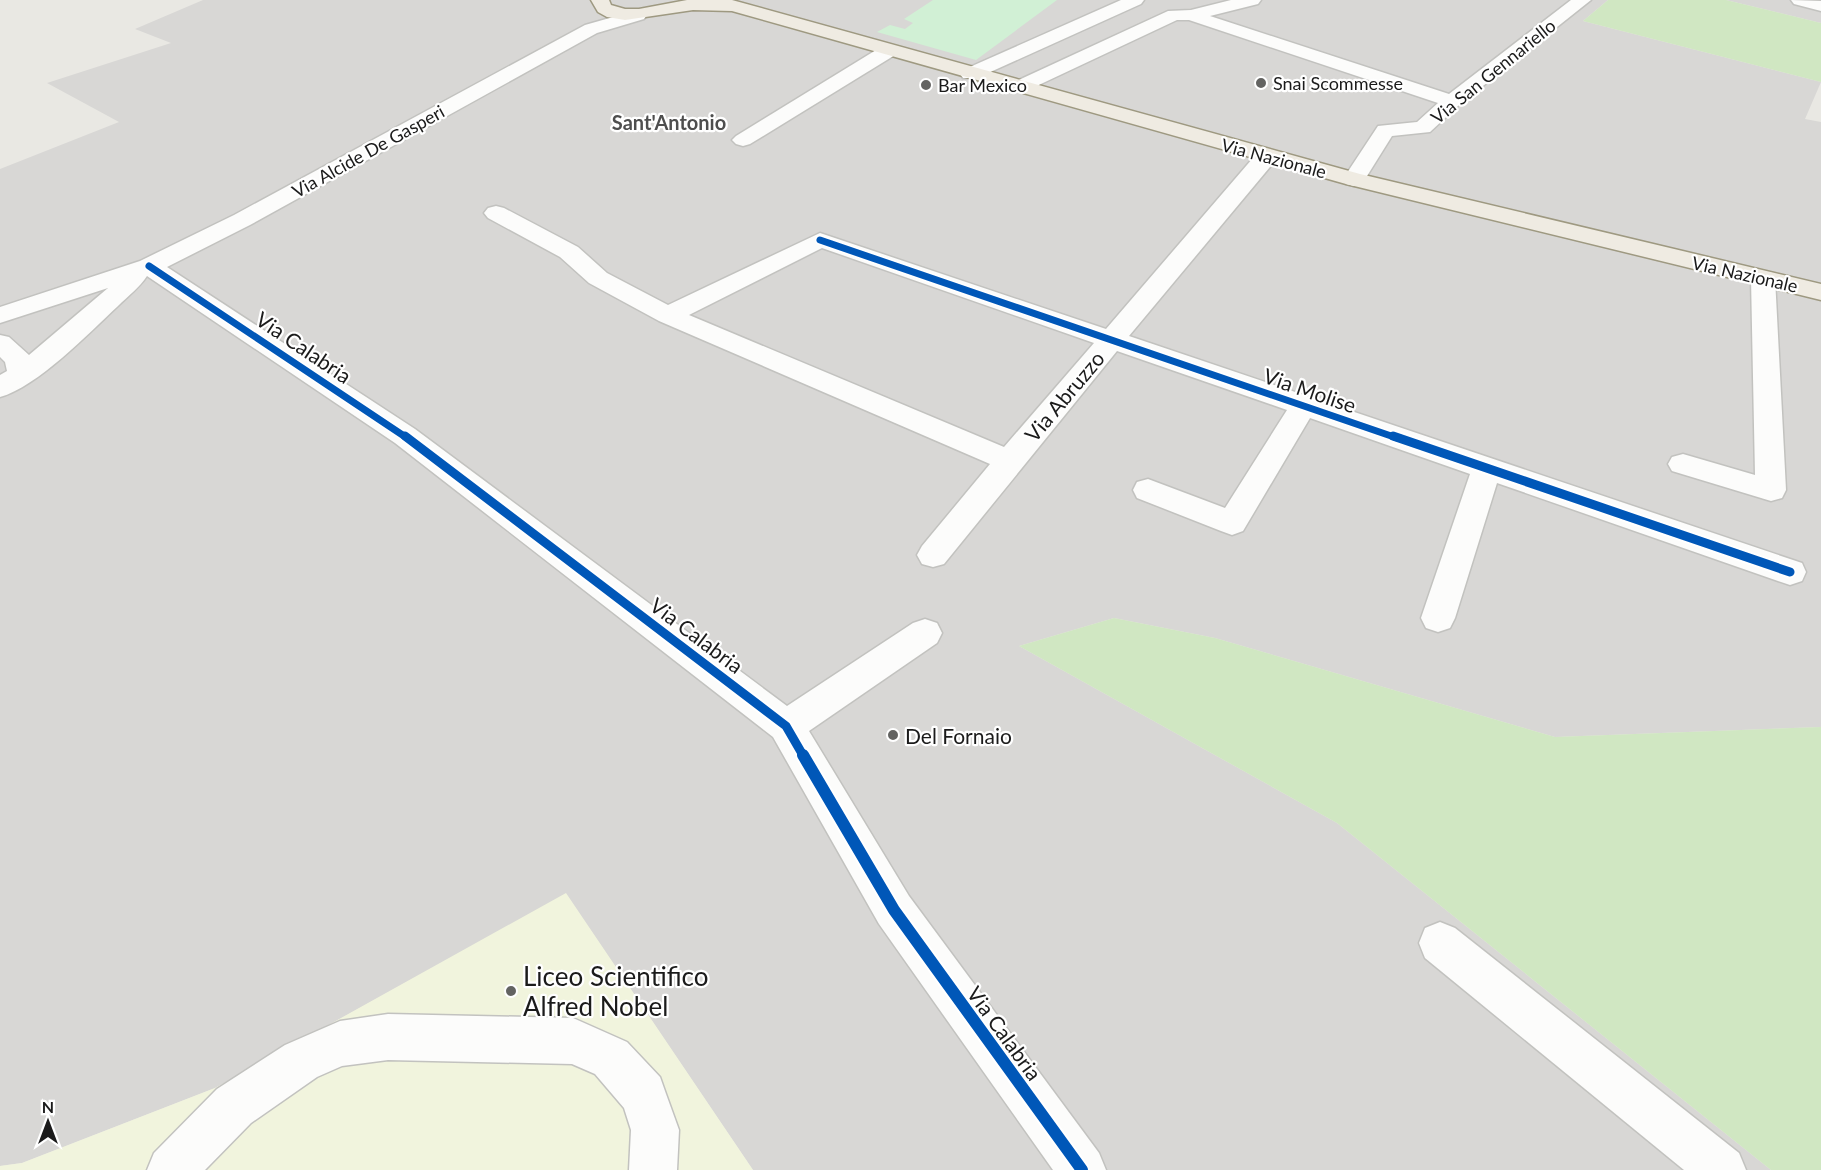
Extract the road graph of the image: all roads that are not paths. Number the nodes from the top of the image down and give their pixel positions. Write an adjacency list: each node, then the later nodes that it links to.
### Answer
1 (679, 0): 10 (main road, Via Nazionale)
2 (1135, 0): 15 (street)
3 (1162, 0): 11 (street)
4 (1252, 0): 11 (street)
5 (1581, 0): 17 (street, Via San Gennariello)
6 (1800, 0): 9 (street)
7 (600, 2): 12 (main road, Via Nazionale); 13 (street)
8 (722, 3): 10 (main road, Via Nazionale); 14 (main road, Via Nazionale)
9 (1821, 6)
10 (663, 10): 12 (main road, Via Nazionale)
11 (1183, 12): 16 (street); 17 (street)
12 (638, 15): 13 (street, Via Alcide De Gasperi)
13 (591, 29): 22 (street, Via Alcide De Gasperi)
14 (888, 51): 15 (main road, Via Nazionale); 18 (street)
15 (970, 74): 16 (main road, Via Nazionale)
16 (1019, 87): 19 (main road, Via Nazionale)
17 (1452, 101): 20 (street, Via San Gennariello)
18 (743, 140)
19 (1267, 156): 20 (main road, Via Nazionale); 27 (street, Via Abruzzo)
20 (1354, 179): 23 (main road, Via Nazionale)
21 (496, 213): 26 (street)
22 (146, 268): 25 (street, Via Alcide De Gasperi); 29 (street, Via Alcide De Gasperi); 40 (street, Via Calabria)
23 (1763, 278): 24 (main road, Via Nazionale); 33 (street)
24 (1821, 292)
25 (0, 315)
26 (668, 315): 27 (street, Via Molise); 32 (street)
27 (1110, 341): 30 (street, Via Molise); 32 (street, Via Abruzzo)
28 (0, 343): 29 (street)
29 (10, 382): 31 (street, Via Alcide De Gasperi)
30 (1303, 407): 34 (street, Via Molise); 35 (street)
31 (0, 409)
32 (1009, 461): 36 (street, Via Abruzzo)
33 (1683, 464)
34 (1486, 470): 37 (street, Via Molise); 38 (street)
35 (1148, 490)
36 (933, 555)
37 (1790, 572)
38 (1438, 618)
39 (926, 633): 40 (street)
40 (786, 726): 44 (street, Via Calabria)
41 (1440, 943): 45 (street)
42 (171, 1170): 43 (street)
43 (653, 1170)
44 (1082, 1170)
45 (1722, 1170)

